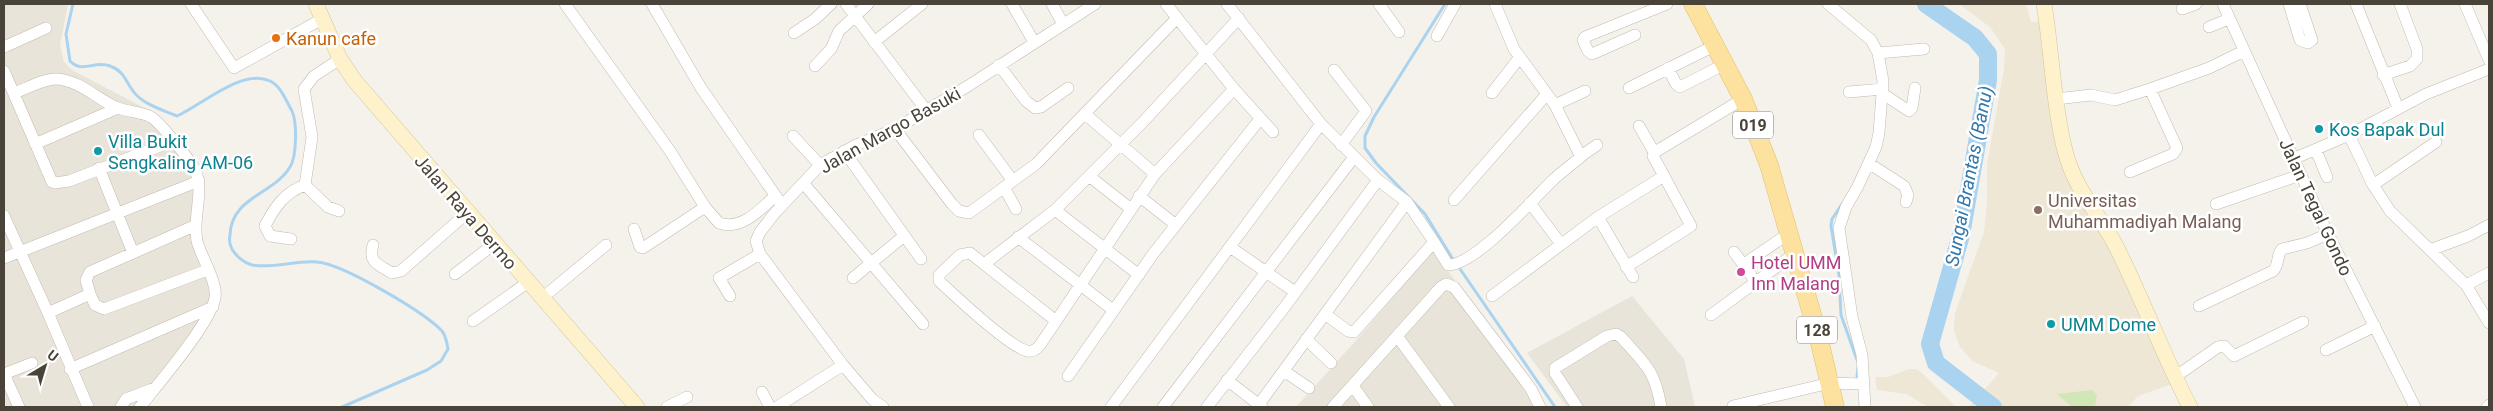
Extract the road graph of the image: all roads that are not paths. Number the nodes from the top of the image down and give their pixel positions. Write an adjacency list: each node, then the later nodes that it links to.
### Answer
1 (191, 4): 32 (street)
2 (316, 4): 32 (street, Jalan Raya Dermo)
3 (565, 4): 122 (street)
4 (652, 4): 117 (street)
5 (831, 4): 38 (street)
6 (846, 4): 29 (street)
7 (868, 4): 29 (street)
8 (922, 4): 41 (street)
9 (1012, 4): 42 (street)
10 (1052, 4): 34 (street)
11 (1095, 4): 34 (street, Jalan Margo Basuki)
12 (1166, 4): 30 (street)
13 (1226, 4): 31 (street)
14 (1379, 4): 37 (street)
15 (1456, 4): 40 (street)
16 (1495, 4): 50 (street)
17 (1667, 4): 39 (street)
18 (1693, 4): 43 (main road, 019)
19 (1828, 4): 48 (street)
20 (2044, 4): 73 (street)
21 (2196, 4): 28 (street)
22 (2223, 4): 33 (street, Jalan Tegal Gondo)
23 (2288, 4): 24 (street)
24 (2300, 4)
25 (2356, 4): 59 (street)
26 (2400, 4): 59 (street)
27 (2465, 4): 45 (street)
28 (2182, 9)
29 (855, 15): 41 (street); 55 (street)
30 (1177, 18): 49 (street); 78 (street)
31 (1239, 18): 49 (street); 80 (street)
32 (322, 19): 51 (street, Jalan Raya Dermo)
33 (2230, 19): 35 (street); 47 (street, Jalan Tegal Gondo)
34 (1063, 24): 42 (street, Jalan Margo Basuki)
35 (2209, 27)
36 (46, 28): 44 (street)
37 (1400, 32)
38 (794, 33)
39 (1635, 35)
40 (1437, 36)
41 (874, 42): 77 (street)
42 (1034, 42): 54 (street, Jalan Margo Basuki)
43 (1716, 45): 53 (main road, 019); 56 (street)
44 (4, 47)
45 (2487, 48): 52 (street)
46 (1924, 49): 48 (street)
47 (2244, 51): 64 (street); 98 (street, Jalan Tegal Gondo)
48 (1878, 52): 66 (street)
49 (1206, 53): 65 (street); 90 (street)
50 (1520, 57): 70 (street); 71 (street)
51 (340, 59): 112 (street); 128 (street, Jalan Raya Dermo)
52 (2489, 60)
53 (1725, 64): 56 (street); 72 (main road, 019)
54 (999, 65): 61 (street); 77 (street, Jalan Margo Basuki)
55 (815, 66)
56 (1668, 68): 62 (street)
57 (2489, 69): 76 (street)
58 (1334, 70): 91 (street)
59 (2383, 75): 76 (street)
60 (5, 77): 69 (street)
61 (1068, 88)
62 (1629, 88)
63 (1915, 88): 66 (street)
64 (2150, 89): 73 (street); 102 (street)
65 (1234, 90): 79 (street); 103 (street)
66 (1877, 90): 68 (street); 99 (street)
67 (1585, 91): 74 (street)
68 (1849, 92)
69 (14, 93): 75 (street); 89 (street)
70 (1492, 94)
71 (1547, 94): 74 (street); 116 (street)
72 (1742, 99): 95 (street); 135 (main road, 019)
73 (2056, 99): 194 (street)
74 (1555, 104): 96 (street)
75 (118, 108): 87 (street); 89 (street)
76 (2398, 108): 85 (street)
77 (926, 110): 82 (street, Jalan Margo Basuki)
78 (1085, 114): 90 (street); 110 (street)
79 (1260, 119): 83 (street); 131 (street)
80 (1321, 124): 91 (street); 145 (street)
81 (1639, 126): 95 (street)
82 (895, 129): 94 (street, Jalan Margo Basuki); 114 (street)
83 (1274, 132)
84 (979, 134): 110 (street)
85 (2349, 135): 93 (street); 113 (street)
86 (793, 136): 100 (street)
87 (173, 141): 101 (street); 109 (street)
88 (2436, 142): 113 (street)
89 (35, 144): 101 (street)
90 (1121, 144): 103 (street); 105 (street)
91 (1341, 145): 97 (street)
92 (1597, 145): 96 (street)
93 (2316, 150): 98 (street); 107 (street)
94 (844, 151): 100 (street, Jalan Margo Basuki); 137 (street)
95 (1654, 152): 106 (street)
96 (1581, 156): 120 (street)
97 (1354, 157): 108 (street); 159 (street)
98 (2293, 159): 104 (street, Jalan Tegal Gondo)
99 (1870, 164): 119 (street); 197 (street)
100 (820, 165): 111 (street, Jalan Margo Basuki)
101 (98, 168): 127 (street)
102 (2130, 172)
103 (1155, 174): 115 (street)
104 (2300, 175): 121 (street); 136 (street, Jalan Tegal Gondo)
105 (1089, 176): 124 (street); 125 (street)
106 (1664, 176): 130 (street); 130 (street)
107 (2327, 176)
108 (1378, 180): 118 (street); 168 (street)
109 (199, 181): 127 (street); 133 (street)
110 (1014, 181): 114 (street)
111 (804, 184): 117 (street, Jalan Margo Basuki); 155 (street)
112 (304, 185): 126 (street); 139 (street)
113 (2373, 185): 148 (street)
114 (1005, 189): 123 (street)
115 (1139, 196): 124 (street); 131 (street)
116 (1454, 200)
117 (779, 201): 122 (street); 146 (street, Jalan Margo Basuki)
118 (1407, 202): 140 (street); 177 (street)
119 (1906, 202)
120 (1530, 203): 140 (street); 143 (street)
121 (2216, 204)
122 (705, 207): 134 (street)
123 (1016, 209)
124 (1131, 209): 147 (street)
125 (1055, 210): 138 (street); 147 (street)
126 (339, 211)
127 (118, 213): 149 (street); 151 (street)
128 (468, 213): 141 (street, Jalan Raya Dermo); 144 (street)
129 (4, 216): 149 (street)
130 (1598, 218): 143 (street)
131 (1176, 225): 162 (street)
132 (2489, 225): 148 (street)
133 (194, 226): 151 (street); 158 (street)
134 (634, 229)
135 (1788, 234): 152 (main road, 019); 157 (street)
136 (2328, 234): 173 (street); 184 (street, Jalan Tegal Gondo)
137 (904, 236): 154 (street); 155 (street)
138 (1018, 236): 156 (street); 167 (street)
139 (291, 239)
140 (1434, 242): 177 (street)
141 (494, 244): 161 (street); 165 (street, Jalan Raya Dermo)
142 (606, 244): 172 (street)
143 (1560, 244): 171 (street)
144 (373, 245)
145 (1230, 247): 159 (street); 215 (street)
146 (759, 249): 170 (street); 190 (street)
147 (1105, 250): 162 (street); 167 (street)
148 (2430, 250): 166 (street)
149 (20, 251): 153 (street); 176 (street)
150 (1734, 252): 157 (street)
151 (134, 253): 169 (street)
152 (1794, 254): 164 (street); 196 (main road, 128)
153 (4, 258)
154 (921, 259)
155 (872, 262): 163 (street); 183 (street)
156 (984, 264): 181 (street); 181 (street)
157 (1744, 264): 164 (street)
158 (207, 270): 169 (street); 174 (street)
159 (1265, 272): 168 (street); 216 (street)
160 (2489, 273): 166 (street)
161 (455, 274)
162 (1138, 275): 175 (street)
163 (853, 278)
164 (1755, 281): 178 (street)
165 (527, 282): 172 (street, Jalan Raya Dermo); 180 (street)
166 (2466, 285): 179 (street)
167 (1081, 286): 175 (street); 181 (street)
168 (1295, 292): 195 (street)
169 (90, 294): 176 (street)
170 (730, 296)
171 (1492, 296)
172 (542, 299): 210 (street, Jalan Raya Dermo)
173 (2199, 306)
174 (213, 307): 191 (street); 199 (street)
175 (1114, 310): 193 (street)
176 (48, 313): 191 (street)
177 (1325, 314): 186 (street)
178 (1711, 315)
179 (2488, 319)
180 (473, 321)
181 (1056, 321)
182 (2304, 322): 194 (street)
183 (923, 324)
184 (2375, 326): 187 (street); 227 (street, Jalan Tegal Gondo)
185 (1397, 336): 198 (street); 220 (street); 221 (street)
186 (1306, 339): 189 (street); 192 (street)
187 (2326, 350)
188 (32, 363): 202 (street)
189 (1331, 363)
190 (844, 365): 213 (street); 214 (street)
191 (70, 370): 207 (street)
192 (1284, 371): 200 (street); 204 (street)
193 (1068, 376)
194 (2175, 377): 226 (street)
195 (1227, 380): 204 (street); 217 (street)
196 (1830, 384): 197 (street); 205 (street); 224 (main road, 128)
197 (1863, 384): 225 (street)
198 (1353, 386): 218 (street); 219 (street)
199 (155, 388): 208 (street); 209 (street)
200 (1309, 388)
201 (762, 392): 212 (street)
202 (8, 394): 206 (street)
203 (687, 397): 211 (street)
204 (1259, 406)
205 (1733, 406)
206 (19, 407)
207 (88, 407)
208 (121, 407)
209 (140, 407)
210 (637, 407)
211 (667, 407)
212 (770, 407)
213 (777, 407)
214 (883, 407)
215 (1111, 407)
216 (1163, 407)
217 (1207, 407)
218 (1333, 407)
219 (1368, 407)
220 (1449, 407)
221 (1540, 407)
222 (1577, 407): 223 (street)
223 (1661, 407)
224 (1835, 407)
225 (1865, 407)
226 (2190, 407)
227 (2415, 407)

